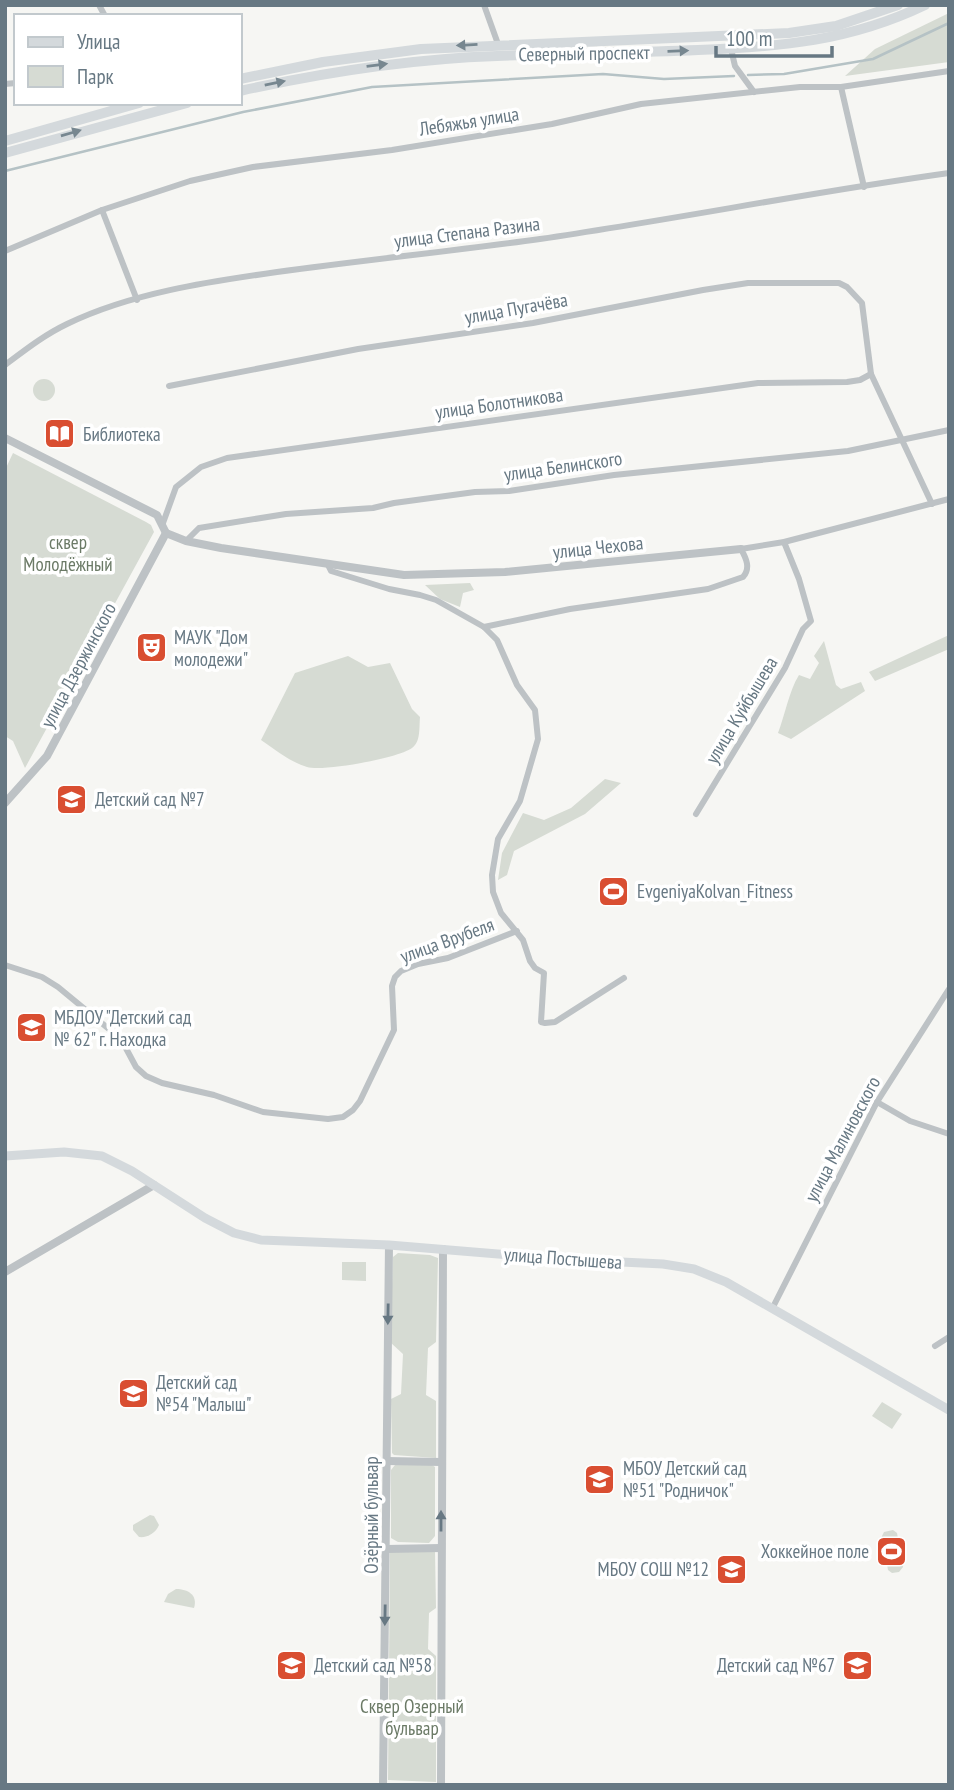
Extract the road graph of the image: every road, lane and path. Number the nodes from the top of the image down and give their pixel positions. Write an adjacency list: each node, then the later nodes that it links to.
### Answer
1 (484, 5): 4 (street)
2 (898, 5): 4 (main road, Северный проспект)
3 (925, 5): 5 (main road, Северный проспект)
4 (498, 44): 6 (main road, Северный проспект, one-way to 6)
5 (732, 49): 8 (main road, Северный проспект, one-way to 5); 12 (street)
6 (308, 64): 8 (main road); 9 (main road, Северный проспект)
7 (949, 71): 10 (street, Лебяжья улица)
8 (310, 76): 11 (main road, Северный проспект, one-way to 8)
9 (242, 79)
10 (841, 87): 12 (street, Лебяжья улица); 18 (street)
11 (242, 91)
12 (754, 92): 19 (street, Лебяжья улица)
13 (132, 105): 15 (main road)
14 (175, 105): 16 (main road, one-way to 14)
15 (5, 141)
16 (5, 153)
17 (949, 173): 18 (street, улица Степана Разина)
18 (864, 187): 21 (street, улица Степана Разина)
19 (102, 210): 20 (street, Лебяжья улица); 21 (street)
20 (5, 251)
21 (137, 300): 22 (street, улица Степана Разина)
22 (5, 365)
23 (871, 374): 24 (street, улица Пугачёва); 27 (street); 30 (street, улица Болотникова)
24 (169, 386)
25 (949, 430): 27 (street, улица Белинского)
26 (5, 438): 30 (street)
27 (901, 440): 29 (street); 32 (street, улица Белинского)
28 (949, 499): 29 (street)
29 (932, 504): 33 (street)
30 (163, 523): 31 (street)
31 (166, 533): 32 (street, улица Чехова); 37 (street, улица Дзержинского)
32 (186, 541): 35 (street, улица Чехова)
33 (784, 542): 34 (street); 38 (street, улица Куйбышева)
34 (741, 549): 35 (street, улица Чехова); 36 (street)
35 (328, 565): 36 (street)
36 (484, 627): 39 (street)
37 (5, 803)
38 (696, 814)
39 (517, 931): 40 (street, улица Врубеля); 41 (street)
40 (5, 965)
41 (624, 978)
42 (949, 989): 43 (street, улица Малиновского)
43 (877, 1102): 44 (street); 50 (street, улица Малиновского)
44 (949, 1134)
45 (5, 1156): 46 (main road, улица Постышева)
46 (154, 1185): 47 (main road, улица Постышева); 49 (street)
47 (388, 1245): 48 (main road, улица Постышева); 54 (street, Озёрный бульвар, one-way to 54)
48 (443, 1249): 50 (main road, улица Постышева); 55 (street)
49 (5, 1272)
50 (772, 1309): 53 (main road, улица Постышева)
51 (949, 1338): 52 (street)
52 (935, 1346)
53 (949, 1410)
54 (387, 1461): 55 (street); 57 (street, Озёрный бульвар)
55 (441, 1462): 56 (street, one-way to 55)
56 (441, 1548): 57 (street); 59 (street)
57 (386, 1549): 58 (street, Озёрный бульвар, one-way to 58)
58 (383, 1785)
59 (441, 1785)

